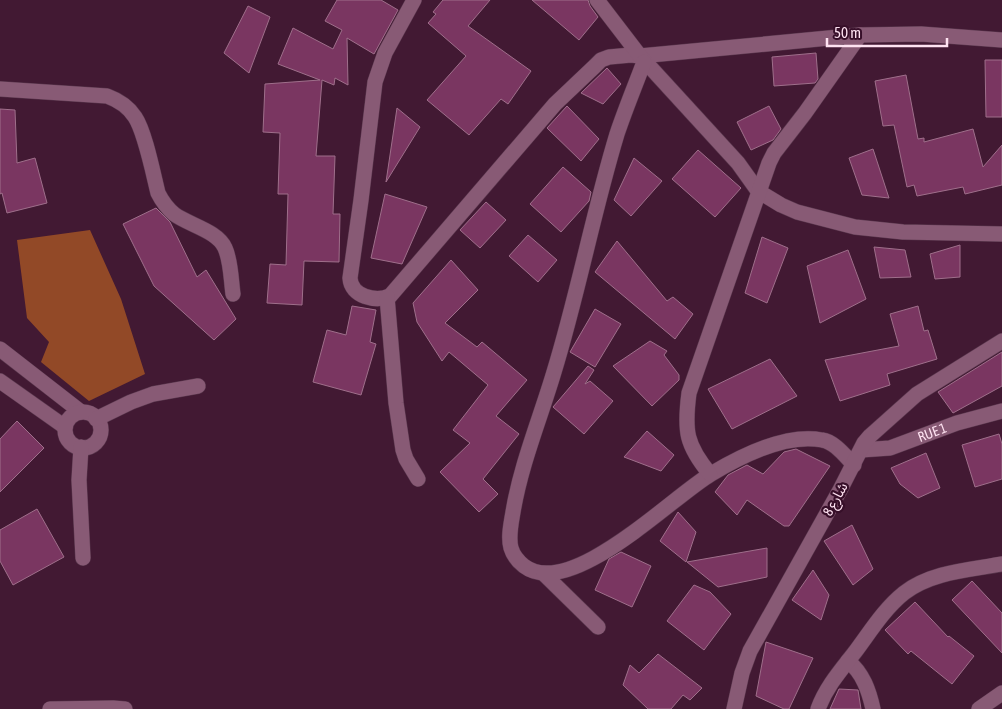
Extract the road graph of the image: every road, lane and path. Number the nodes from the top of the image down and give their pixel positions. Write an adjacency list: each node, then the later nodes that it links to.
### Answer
1 (414, 0): 10 (street)
2 (597, 0): 5 (street)
3 (860, 35): 4 (street); 5 (street); 7 (street)
4 (1002, 40)
5 (642, 59): 7 (street); 10 (street); 26 (street)
6 (0, 89): 9 (street)
7 (758, 191): 8 (street); 22 (street)
8 (1002, 234)
9 (233, 294)
10 (386, 297): 23 (street)
11 (1002, 341): 20 (street, شارع 8)
12 (0, 349): 16 (street)
13 (0, 381): 18 (street)
14 (198, 386): 17 (street)
15 (1002, 411): 20 (street, RUE 1)
16 (81, 412): 17 (street); 18 (street)
17 (96, 418): 19 (street)
18 (65, 427): 19 (street)
19 (81, 447): 24 (street)
20 (860, 450): 21 (street, شارع 8)
21 (854, 465): 22 (street); 32 (street, شارع 8)
22 (710, 474): 26 (street)
23 (418, 479)
24 (83, 558)
25 (1002, 564): 28 (street)
26 (544, 574): 27 (street)
27 (598, 627)
28 (848, 661): 33 (street); 34 (street)
29 (1002, 693): 35 (street)
30 (50, 709): 31 (street)
31 (125, 709)
32 (734, 709)
33 (818, 709)
34 (873, 709)
35 (979, 709)

